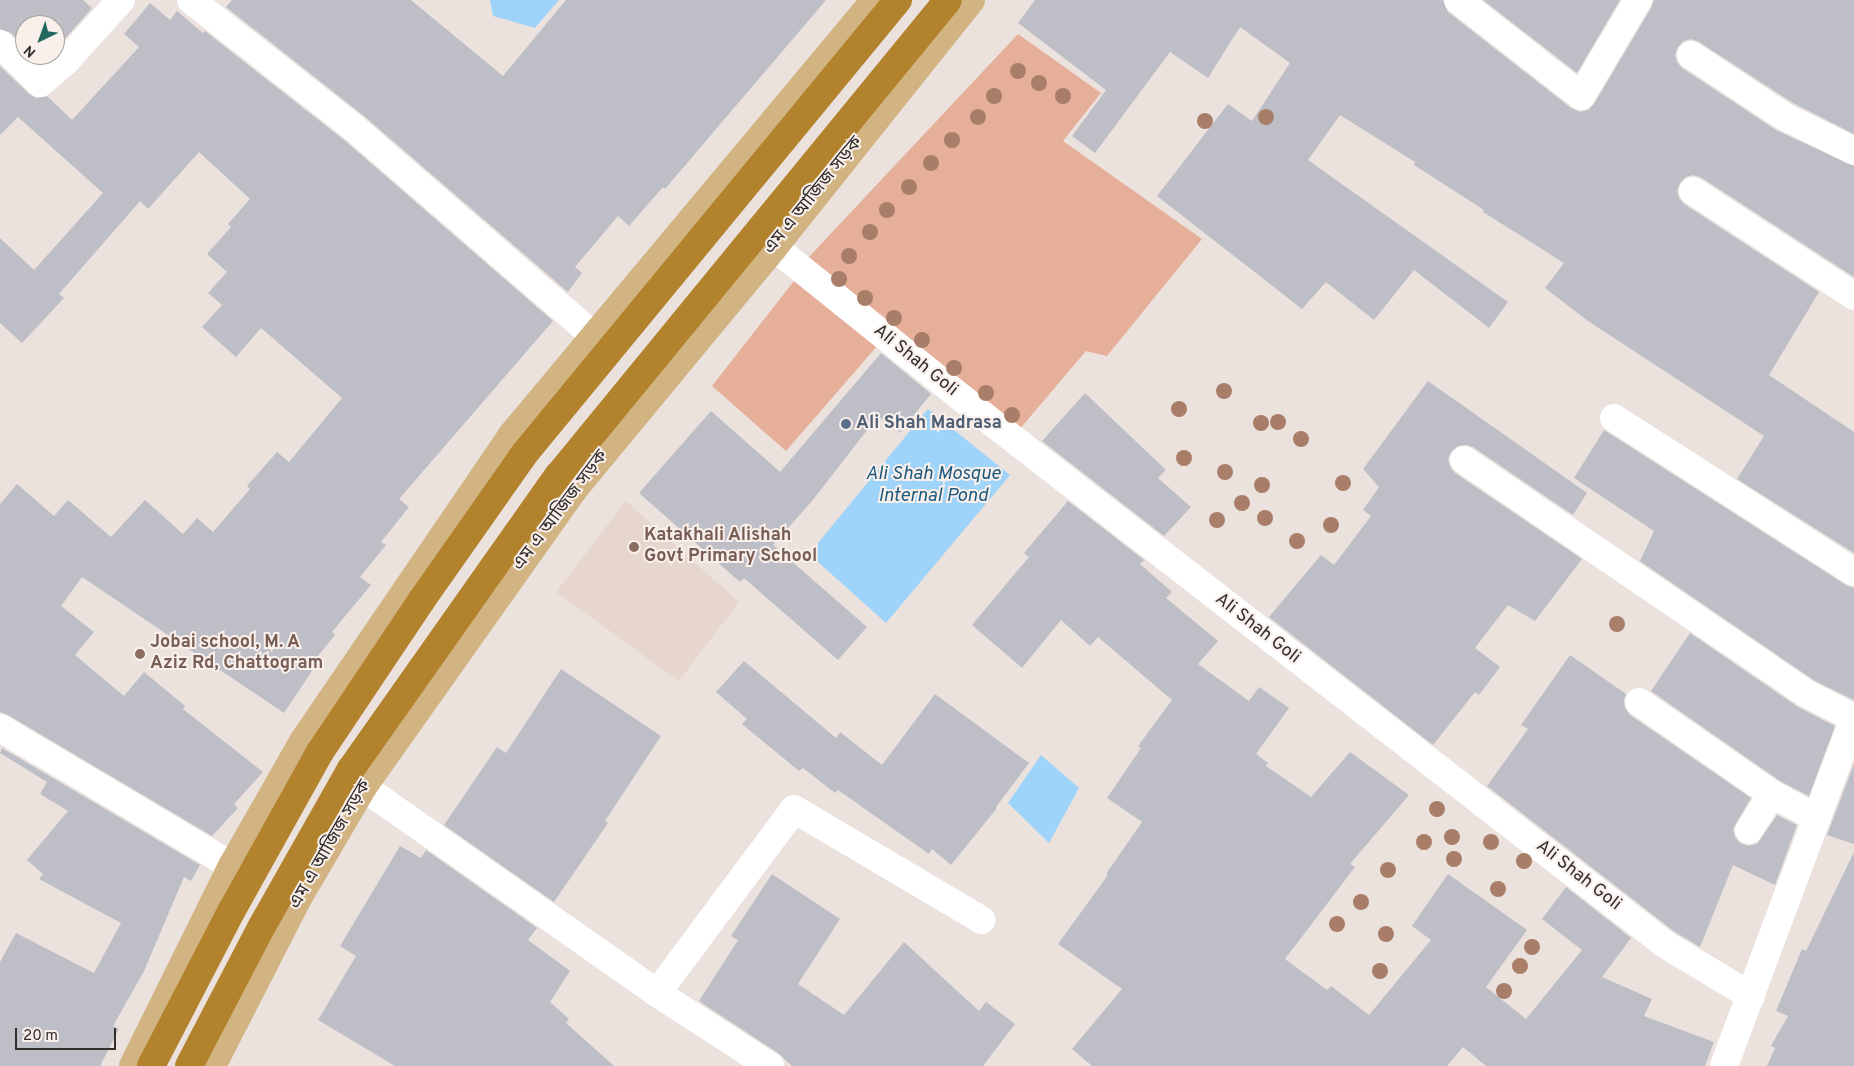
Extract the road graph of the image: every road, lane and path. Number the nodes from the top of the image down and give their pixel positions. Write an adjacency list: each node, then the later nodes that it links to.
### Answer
1 (121, 0): 9 (street)
2 (191, 0): 15 (street)
3 (875, 0): 15 (main road)
4 (898, 0): 31 (highway)
5 (948, 0): 32 (highway)
6 (972, 0): 13 (main road, এম এ আজিজ সড়ক)
7 (1458, 0): 8 (street)
8 (1638, 0)
9 (0, 44)
10 (1691, 55): 11 (street)
11 (1854, 151)
12 (1693, 190): 14 (street)
13 (774, 248): 22 (main road, এম এ আজিজ সড়ক); 29 (street, Ali Shah Goli)
14 (1854, 296)
15 (594, 336): 26 (main road)
16 (1614, 418): 18 (street)
17 (1464, 460): 20 (street)
18 (1854, 572)
19 (1639, 702): 23 (street)
20 (1853, 725): 24 (street)
21 (0, 728): 26 (street)
22 (363, 787): 28 (street); 33 (main road, এম এ আজিজ সড়ক)
23 (1772, 794): 24 (street); 25 (street)
24 (1818, 818): 29 (street)
25 (1749, 830)
26 (232, 866): 30 (main road)
27 (982, 920): 28 (street)
28 (657, 992): 34 (street)
29 (1751, 996): 35 (street)
30 (133, 1066)
31 (151, 1066)
32 (189, 1066)
33 (212, 1066)
34 (770, 1066)
35 (1724, 1066)

